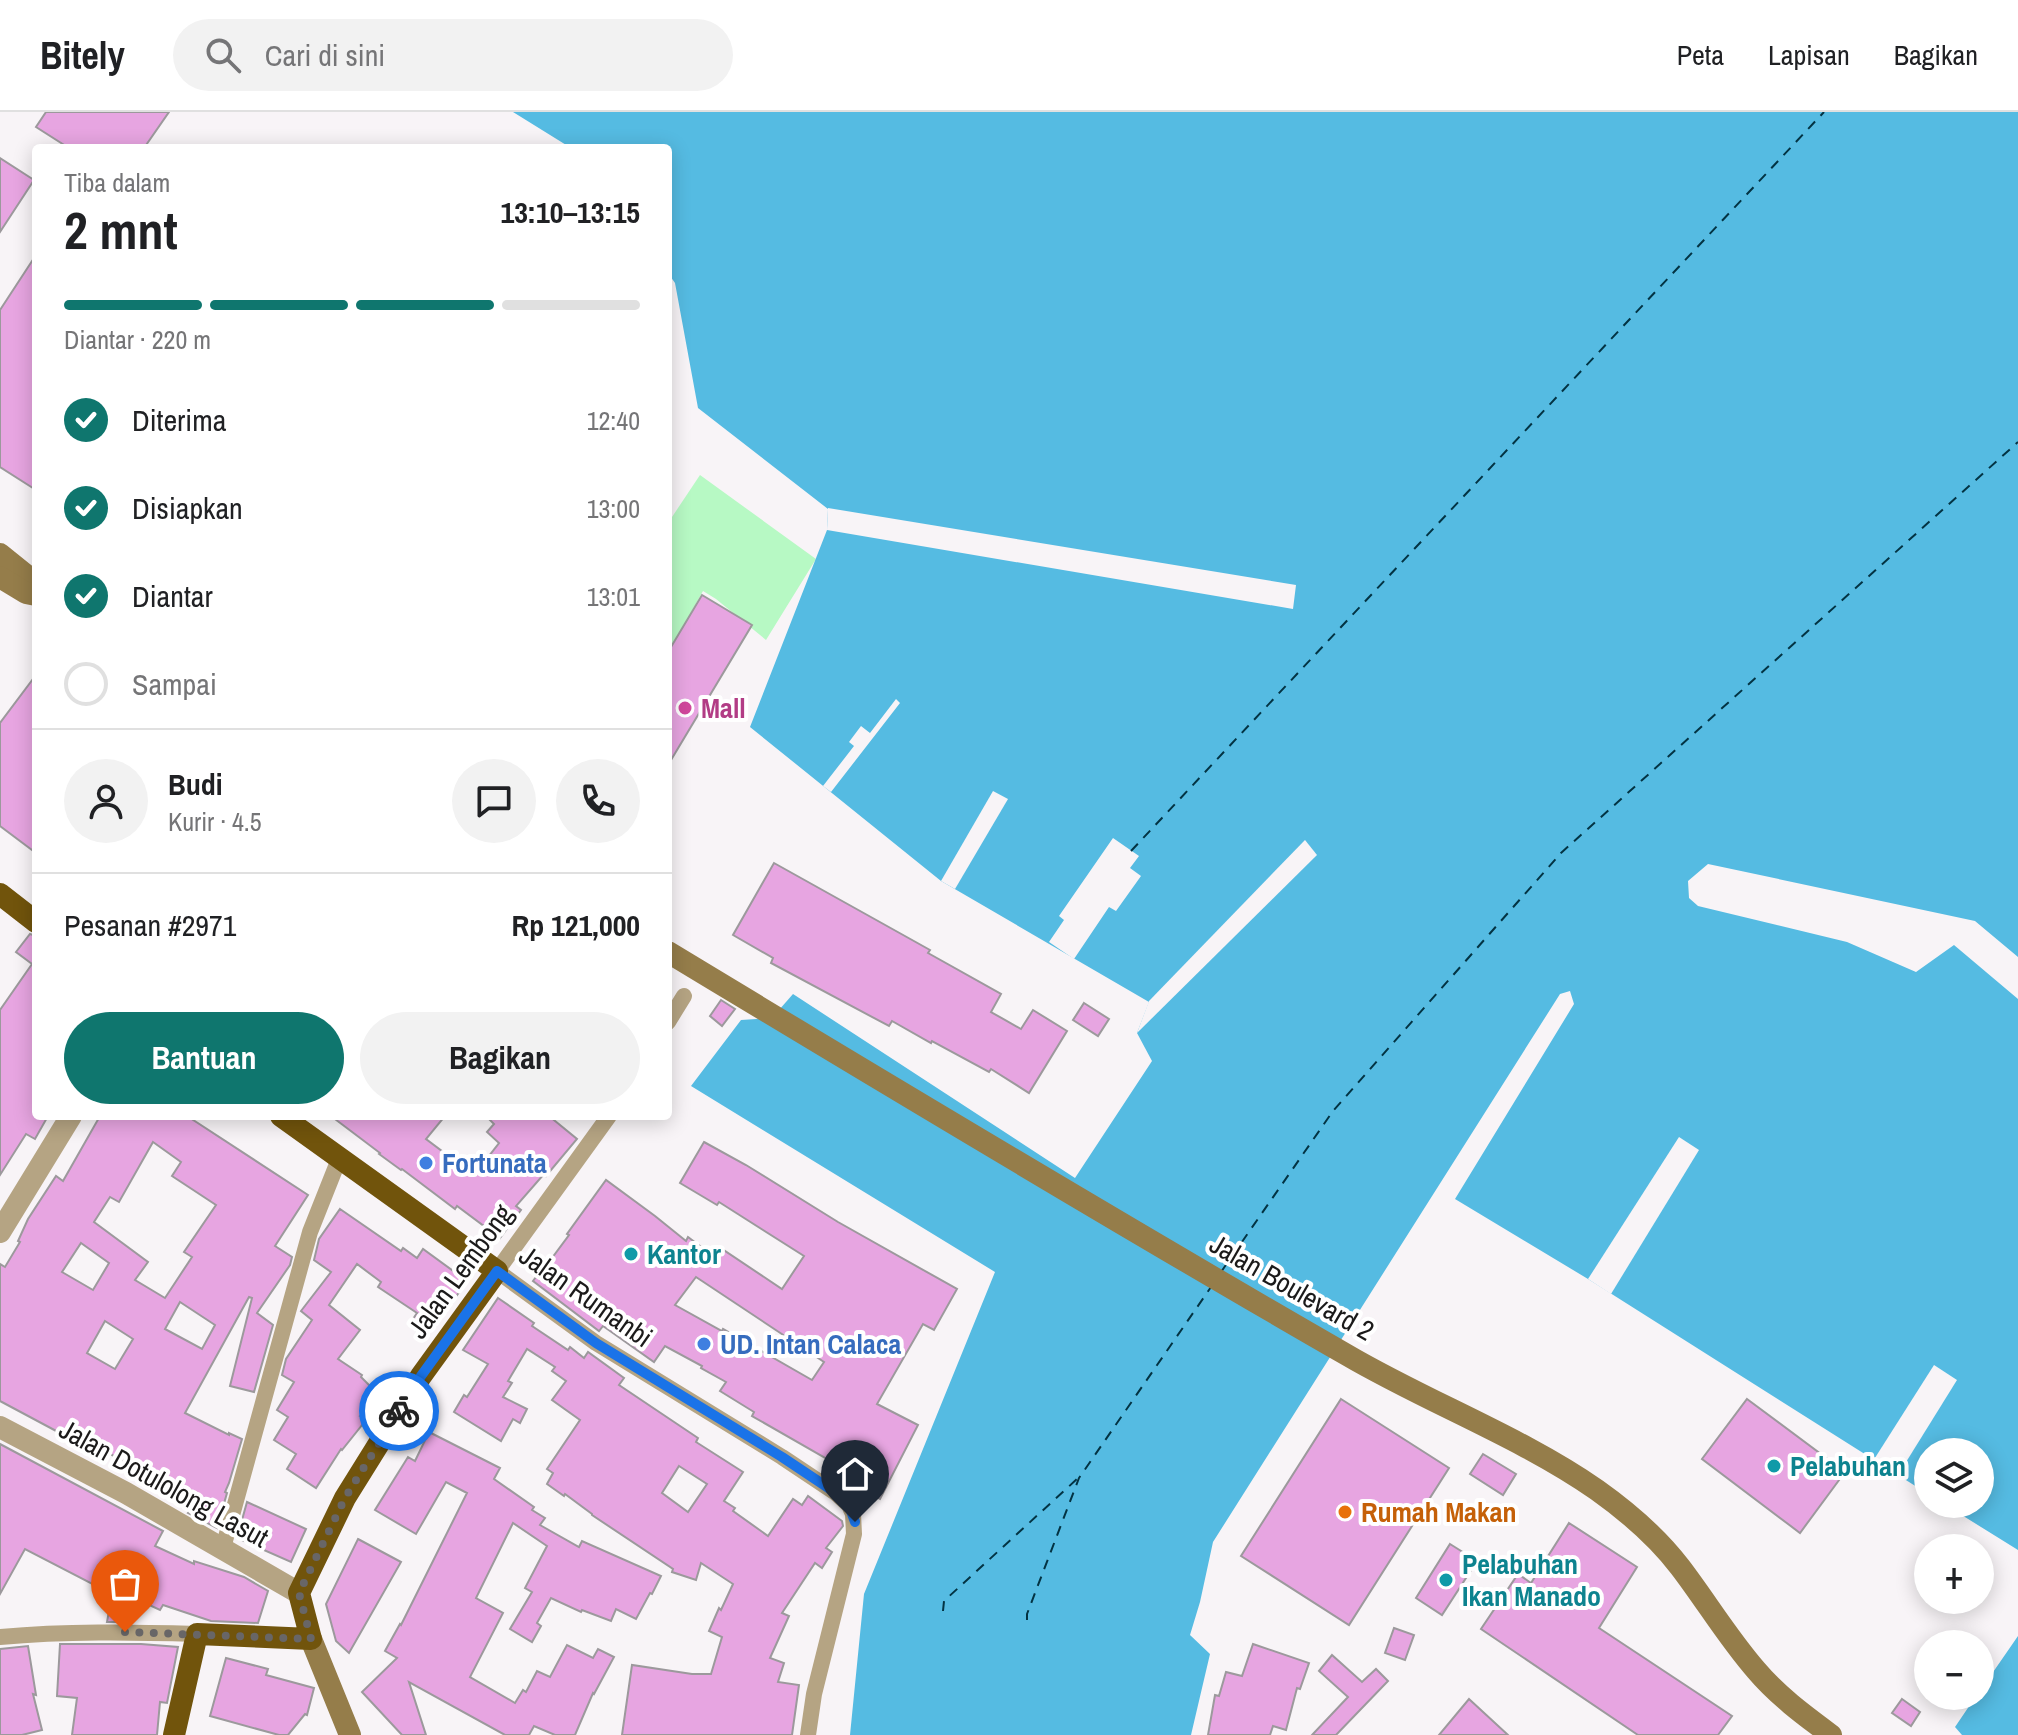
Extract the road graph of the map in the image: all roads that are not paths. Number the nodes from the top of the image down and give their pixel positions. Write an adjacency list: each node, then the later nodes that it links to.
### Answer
1 (0, 554): 3 (main road)
2 (0, 577): 4 (main road)
3 (32, 578)
4 (32, 594)
5 (0, 894): 6 (highway)
6 (32, 919)
7 (672, 954): 25 (main road, Jalan Boulevard 2)
8 (684, 996): 9 (street)
9 (672, 1016)
10 (69, 1120): 14 (street)
11 (291, 1120): 13 (highway, Jalan Rumanbi)
12 (606, 1120): 15 (street, Jalan Lembong)
13 (339, 1159): 15 (highway, Jalan Rumanbi); 17 (street)
14 (0, 1232)
15 (497, 1271): 18 (highway, Jalan Lembong); 24 (street, Jalan Rumanbi)
16 (0, 1427): 17 (street, Jalan Dotulolong Lasut)
17 (223, 1548): 18 (street, Jalan Dotulolong Lasut)
18 (299, 1593): 21 (highway)
19 (197, 1634): 20 (street); 21 (highway); 22 (highway)
20 (0, 1637)
21 (311, 1639): 23 (main road)
22 (174, 1735)
23 (350, 1735)
24 (808, 1735)
25 (1831, 1735)

